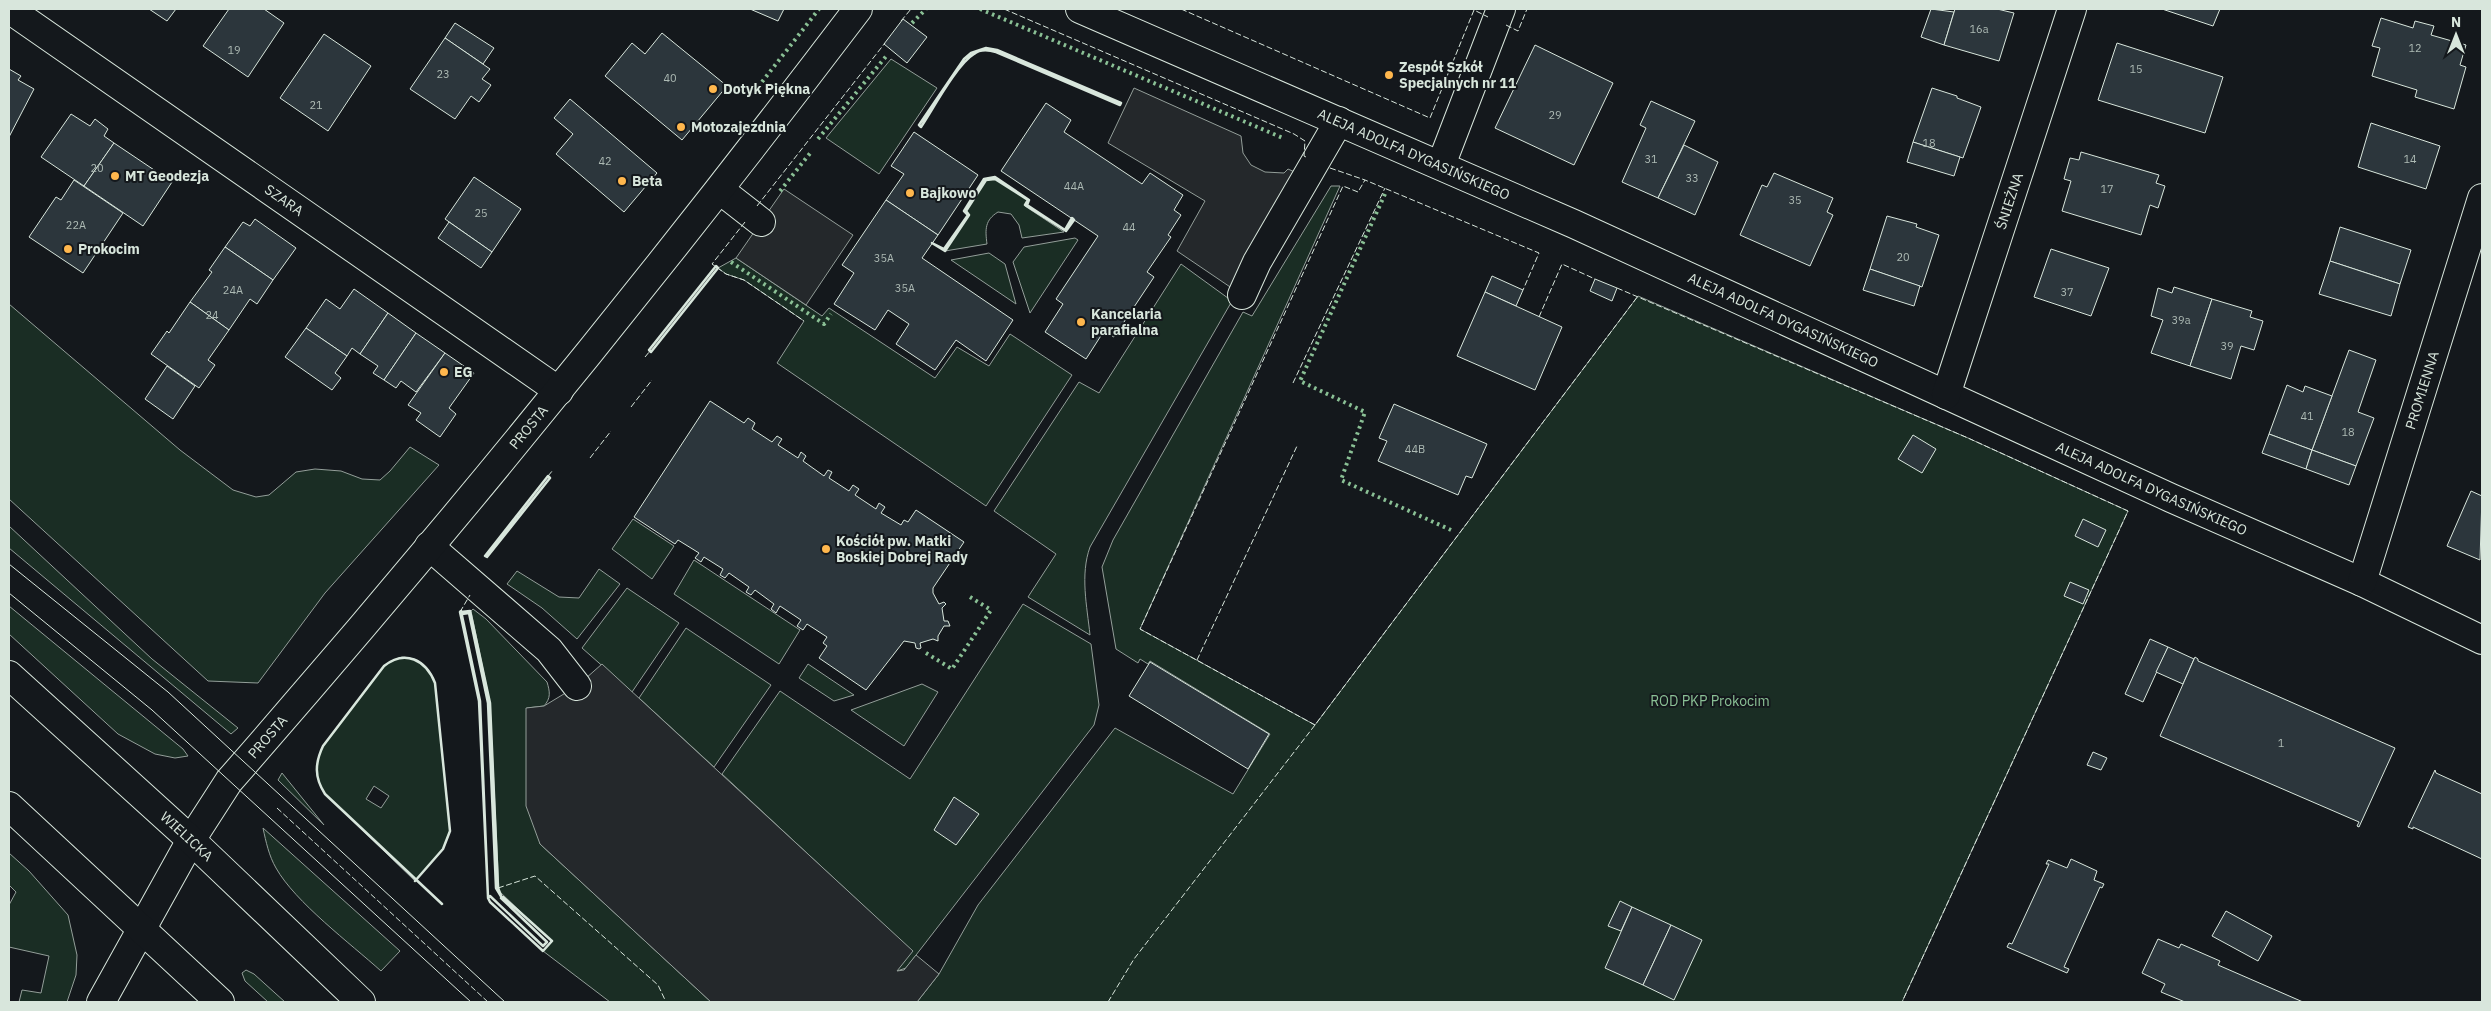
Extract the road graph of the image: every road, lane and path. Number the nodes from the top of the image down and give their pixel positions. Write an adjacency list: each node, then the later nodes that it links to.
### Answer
1 (10, 9): 12 (street, SZARA)
2 (858, 9): 8 (street, PROSTA)
3 (1080, 9): 6 (street, ALEJA ADOLFA DYGASIŃSKIEGO)
4 (2072, 9): 13 (street, ŚNIEŻNA)
5 (1499, 15): 7 (street)
6 (1339, 121): 7 (street, ALEJA ADOLFA DYGASIŃSKIEGO); 11 (street)
7 (1441, 165): 13 (street, ALEJA ADOLFA DYGASIŃSKIEGO)
8 (720, 190): 10 (street); 12 (street, PROSTA)
9 (2482, 198): 15 (street, PROMIENNA)
10 (761, 222)
11 (1242, 295)
12 (559, 391): 14 (street, PROSTA)
13 (1946, 395): 15 (street, ALEJA ADOLFA DYGASIŃSKIEGO)
14 (429, 546): 18 (street); 20 (street, PROSTA)
15 (2362, 582): 16 (street, ALEJA ADOLFA DYGASIŃSKIEGO)
16 (2482, 640)
17 (9, 675): 20 (street, WIELICKA)
18 (577, 686)
19 (9, 806): 21 (street)
20 (191, 840): 21 (street, PROSTA); 24 (street, WIELICKA)
21 (141, 929): 22 (street, PROSTA); 23 (street)
22 (101, 1002)
23 (220, 1002)
24 (361, 1002)

